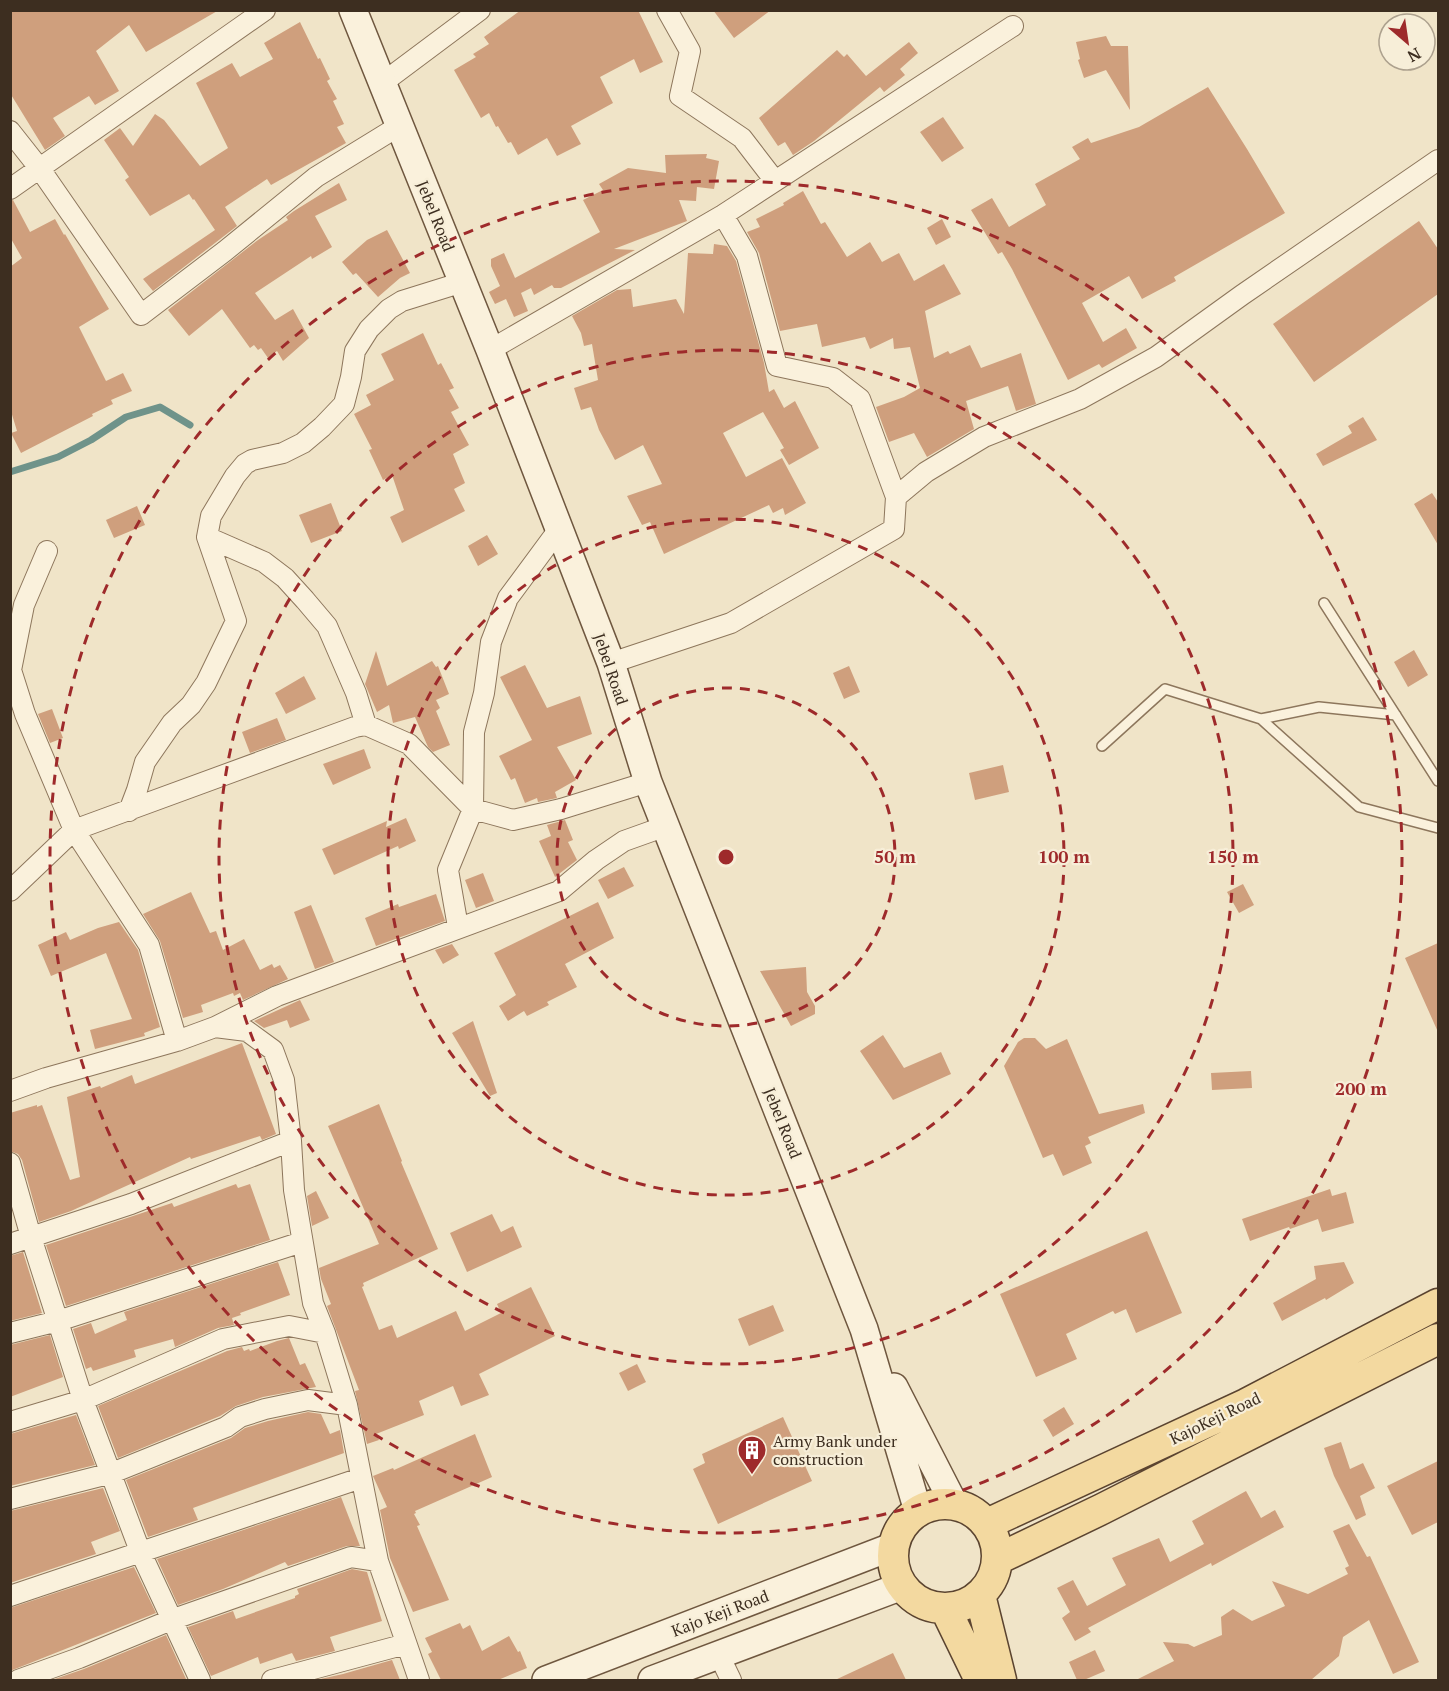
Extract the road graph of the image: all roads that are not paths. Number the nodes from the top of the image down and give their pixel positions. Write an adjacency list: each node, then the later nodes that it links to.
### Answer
1 (265, 10): 10 (street)
2 (353, 10): 6 (main road, Jebel Road)
3 (480, 10): 6 (street)
4 (667, 10): 11 (street)
5 (1013, 26): 11 (street)
6 (381, 84): 7 (main road, Jebel Road)
7 (399, 126): 10 (street); 14 (main road, Jebel Road)
8 (10, 131): 10 (street)
9 (1438, 160): 16 (street)
10 (40, 169): 12 (street)
11 (775, 181): 13 (street)
12 (10, 189)
13 (723, 215): 15 (street); 16 (street)
14 (463, 282): 15 (main road, Jebel Road); 18 (street)
15 (490, 350): 17 (main road, Jebel Road)
16 (897, 497): 21 (street)
17 (559, 529): 21 (main road, Jebel Road); 28 (street)
18 (207, 537): 24 (street); 29 (street)
19 (47, 551): 32 (street)
20 (1324, 603): 22 (lane)
21 (611, 663): 27 (main road, Jebel Road)
22 (1396, 715): 23 (lane); 26 (lane)
23 (1261, 719): 25 (lane); 31 (lane)
24 (366, 725): 28 (street); 29 (street)
25 (1102, 746)
26 (1438, 781)
27 (648, 782): 28 (street); 30 (main road, Jebel Road)
28 (473, 809): 34 (street)
29 (129, 811): 32 (street)
30 (666, 826): 34 (street); 45 (main road, Jebel Road)
31 (1438, 828)
32 (74, 830): 33 (street); 36 (street)
33 (10, 891)
34 (458, 927): 35 (street)
35 (215, 1027): 36 (street); 38 (street)
36 (177, 1041): 37 (street)
37 (10, 1091)
38 (291, 1141): 40 (street); 41 (street)
39 (10, 1163): 40 (street)
40 (31, 1237): 42 (street); 44 (street)
41 (302, 1242): 44 (street); 47 (street)
42 (10, 1244)
43 (1438, 1304): 57 (main road, KajoKeji Road)
44 (58, 1321): 46 (street); 49 (street)
45 (864, 1329): 55 (main road, Jebel Road); 56 (main road, Jebel Road)
46 (10, 1332)
47 (325, 1333): 49 (street); 50 (street)
48 (1438, 1340): 60 (main road, KajoKeji Road)
49 (83, 1400): 51 (street); 52 (street)
50 (347, 1405): 52 (street); 53 (street)
51 (10, 1422)
52 (112, 1473): 54 (street); 59 (street)
53 (361, 1478): 59 (street); 61 (street)
54 (10, 1499)
55 (954, 1504): 56 (main road); 57 (main road)
56 (918, 1511): 58 (main road)
57 (987, 1524): 60 (main road)
58 (894, 1546): 62 (main road); 73 (main road, Kajo Keji Road)
59 (140, 1551): 64 (street); 66 (street)
60 (998, 1559): 63 (main road)
61 (378, 1561): 66 (street); 67 (street)
62 (902, 1587): 65 (main road); 68 (main road)
63 (980, 1595): 65 (main road); 77 (main road)
64 (10, 1596)
65 (945, 1608): 76 (main road)
66 (171, 1620): 69 (street); 70 (street)
67 (406, 1644): 71 (street); 72 (street)
68 (719, 1655): 74 (main road); 75 (street)
69 (18, 1680)
70 (200, 1680)
71 (272, 1680)
72 (419, 1680)
73 (546, 1680)
74 (652, 1680)
75 (731, 1680)
76 (980, 1680)
77 (1001, 1680)

